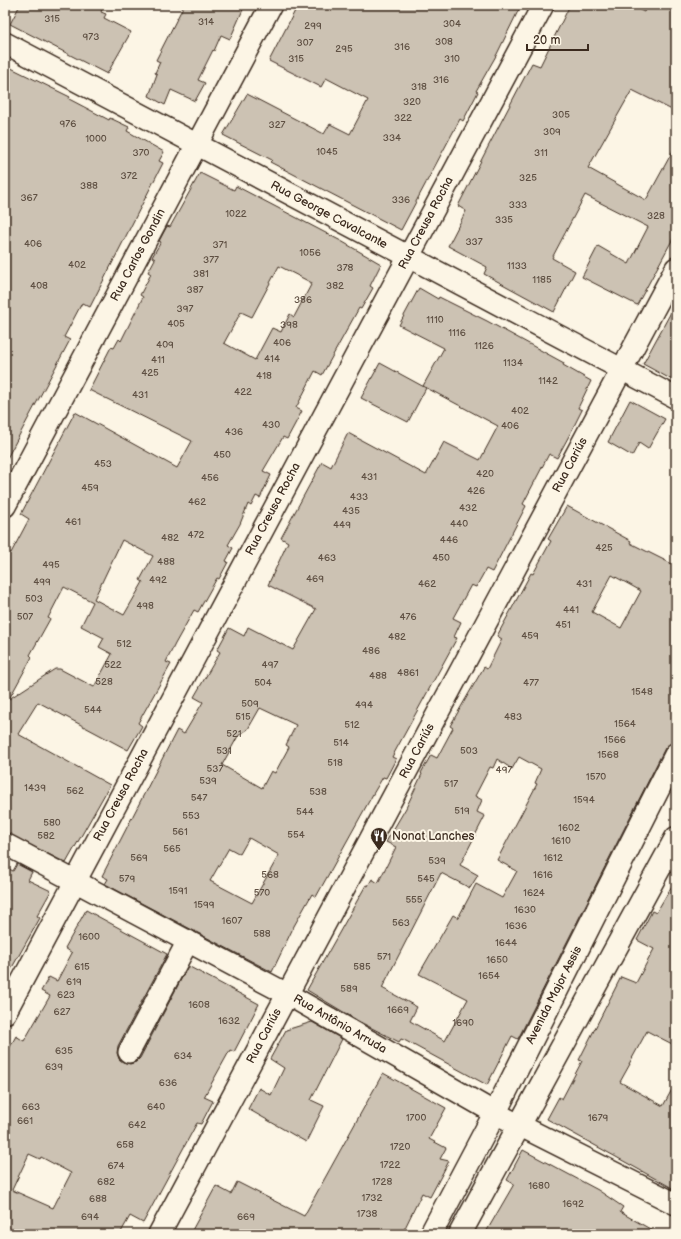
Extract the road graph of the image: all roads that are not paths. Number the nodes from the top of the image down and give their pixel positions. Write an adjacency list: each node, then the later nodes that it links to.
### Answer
1 (271, 5): 4 (street, Rua Carlos Gondin)
2 (543, 5): 5 (street, Rua Creusa Rocha)
3 (5, 43): 4 (street, Rua George Cavalcante)
4 (196, 145): 5 (street, Rua George Cavalcante); 9 (street, Rua Carlos Gondin)
5 (407, 257): 7 (street, Rua George Cavalcante); 14 (street, Rua Creusa Rocha)
6 (676, 268): 7 (street, Rua Cariús)
7 (621, 368): 8 (street, Rua George Cavalcante); 16 (street, Rua Cariús)
8 (676, 398)
9 (5, 506)
10 (676, 754): 11 (street, Avenida Major Assis)
11 (669, 784): 19 (street, Avenida Major Assis)
12 (676, 838): 20 (street)
13 (5, 844): 14 (street, Rua Antônio Arruda)
14 (75, 881): 15 (street, Rua Antônio Arruda); 17 (street, Rua Creusa Rocha)
15 (188, 941): 16 (street, Rua Antônio Arruda); 18 (street)
16 (287, 994): 19 (street, Rua Antônio Arruda); 22 (street, Rua Cariús)
17 (5, 1013)
18 (129, 1052)
19 (495, 1113): 20 (street, Rua Antônio Arruda); 23 (street, Avenida Major Assis)
20 (518, 1125): 21 (street, Rua Antônio Arruda); 24 (street)
21 (676, 1204)
22 (159, 1234)
23 (431, 1234)
24 (460, 1234)

